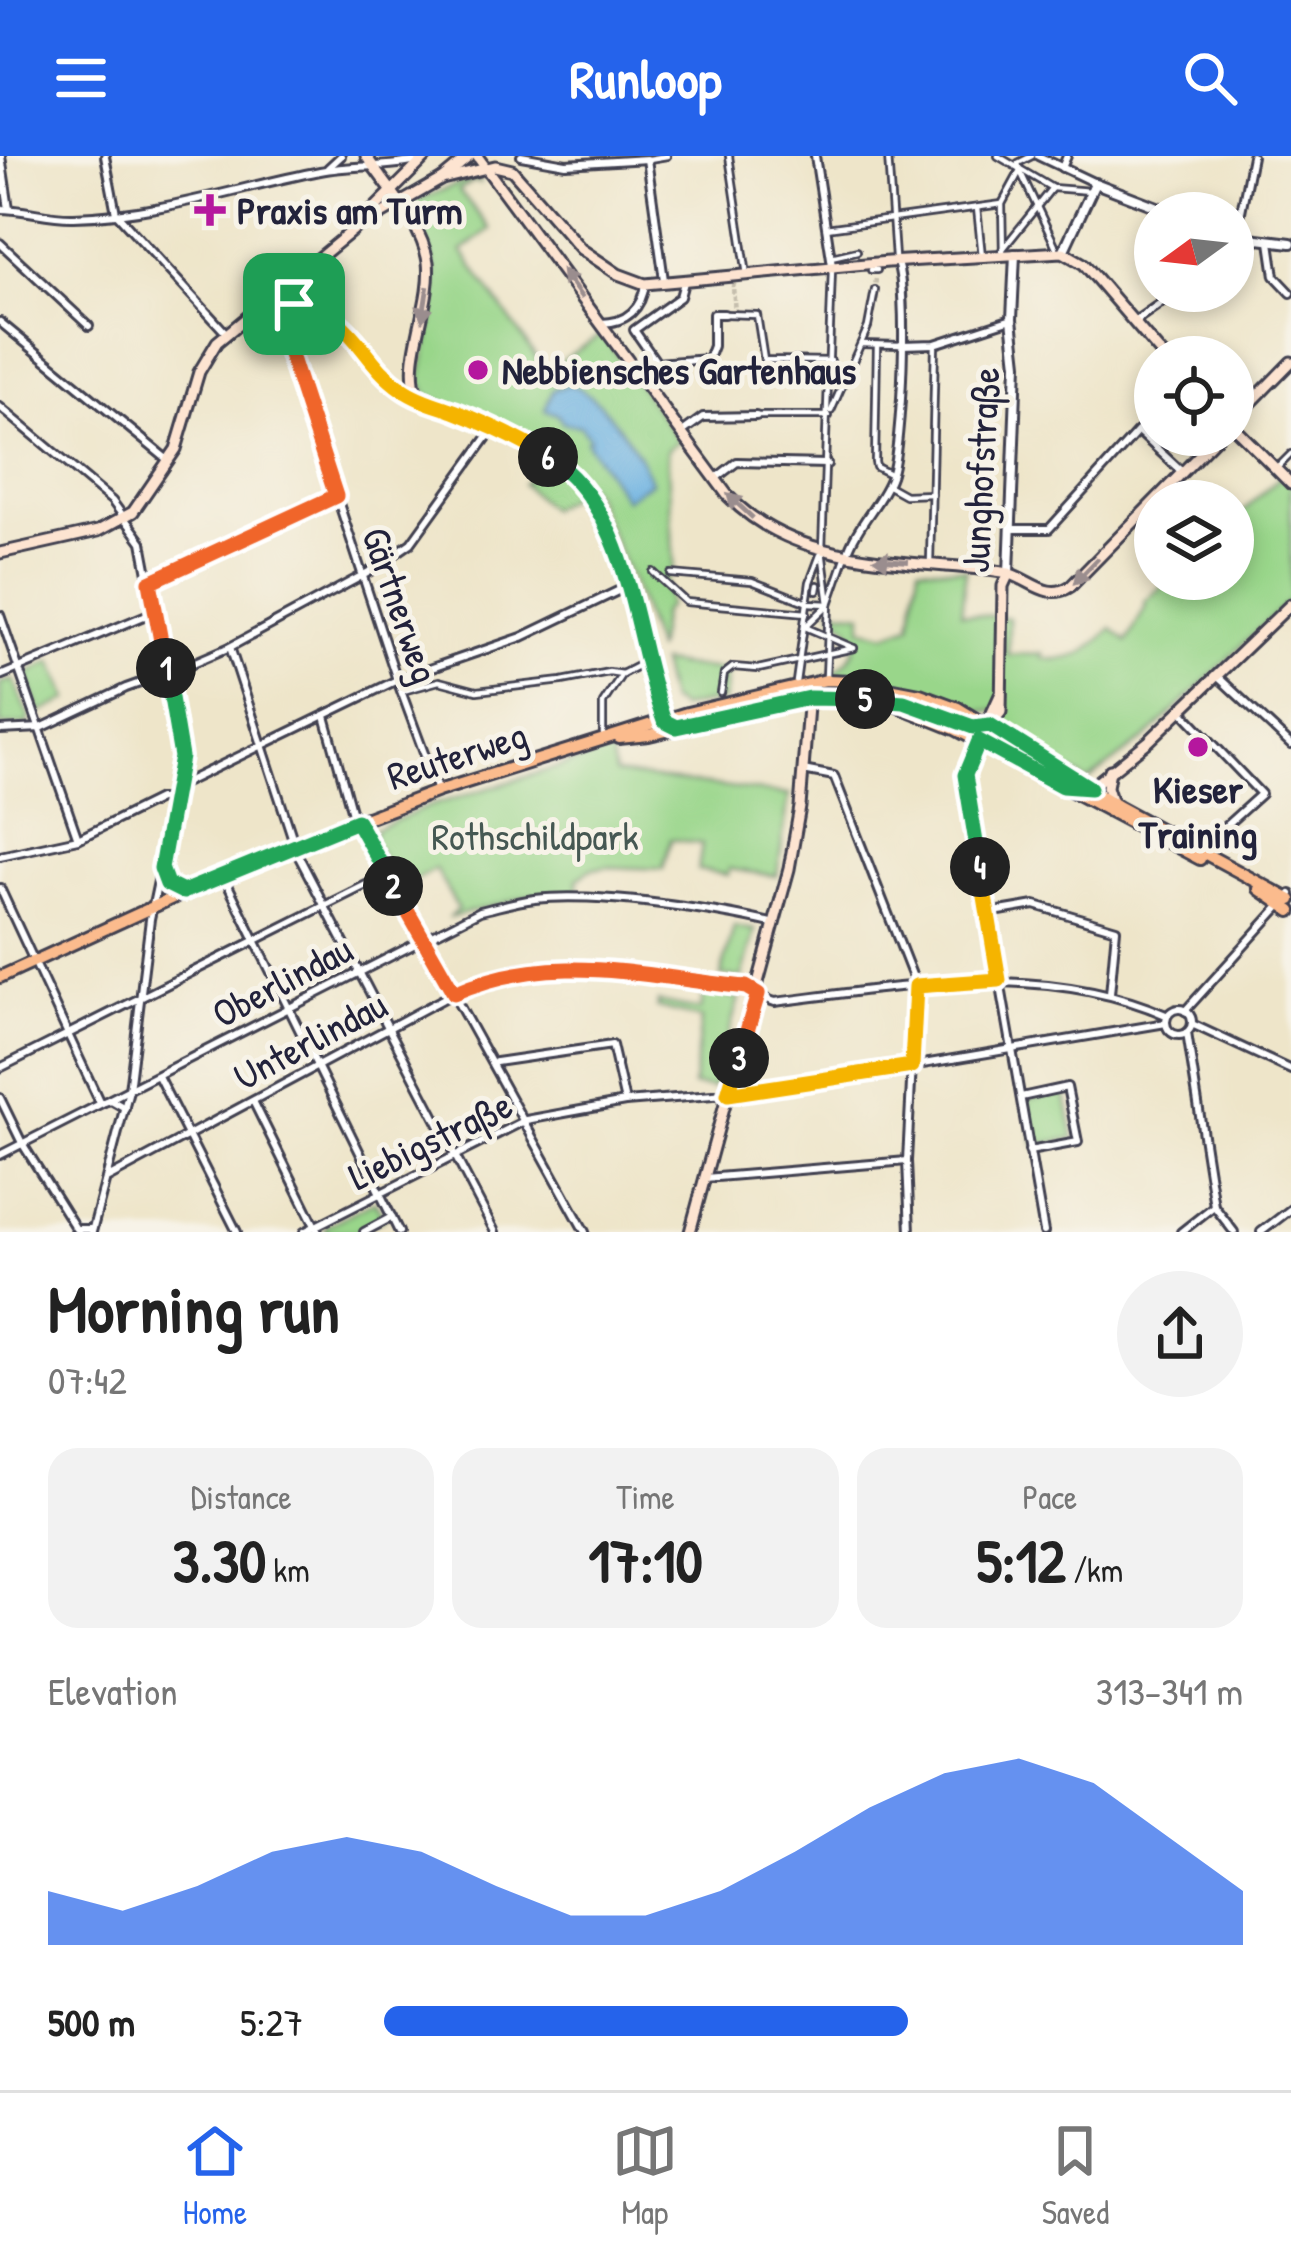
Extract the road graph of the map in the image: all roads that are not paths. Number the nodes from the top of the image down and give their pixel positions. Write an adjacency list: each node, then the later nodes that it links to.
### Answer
1 (1, 156): 33 (street)
2 (104, 156): 35 (street)
3 (341, 156): 21 (street)
4 (365, 156): 18 (main road)
5 (473, 156): 20 (main road); 23 (main road)
6 (520, 156): 16 (street)
7 (667, 156): 16 (street)
8 (729, 156): 50 (street)
9 (816, 156): 38 (street)
10 (888, 156): 36 (street)
11 (998, 156): 22 (street)
12 (1035, 156): 19 (street); 22 (street)
13 (1067, 156): 19 (street)
14 (1252, 156): 27 (street)
15 (426, 158): 18 (street); 25 (main road); 28 (main road)
16 (647, 159): 53 (street)
17 (506, 162): 20 (main road); 52 (main road)
18 (374, 168): 21 (street); 28 (main road)
19 (1062, 168): 24 (street)
20 (484, 169): 23 (main road); 63 (main road, one-way to 20)
21 (325, 170): 35 (street)
22 (1020, 171): 26 (street); 30 (street); 31 (street)
23 (442, 178): 25 (main road)
24 (1093, 187): 26 (street); 29 (street); 44 (street)
25 (422, 188): 28 (main road)
26 (1052, 188): 31 (street)
27 (1244, 192)
28 (394, 199): 56 (main road); 75 (main road, one-way to 75)
29 (1134, 200)
30 (999, 205): 32 (street); 45 (street)
31 (1038, 206): 44 (street); 45 (street)
32 (977, 208): 34 (street); 47 (street)
33 (5, 209): 35 (street)
34 (961, 211): 36 (street); 37 (street)
35 (116, 213): 66 (street)
36 (890, 218): 38 (street); 49 (street)
37 (962, 220)
38 (827, 228): 48 (street)
39 (1254, 239): 40 (street)
40 (1270, 242): 42 (street); 55 (street)
41 (0, 243): 65 (street)
42 (1291, 243)
43 (857, 250): 48 (street)
44 (1060, 250): 46 (main road); 64 (main road)
45 (1002, 252): 46 (main road); 47 (main road)
46 (1015, 254): 60 (street, Junghofstraße)
47 (982, 256): 49 (main road)
48 (832, 260): 49 (main road); 50 (main road); 73 (street)
49 (896, 261): 71 (street)
50 (747, 275): 51 (main road)
51 (684, 283): 53 (main road); 59 (street)
52 (645, 284): 53 (main road); 61 (street)
53 (664, 284)
54 (875, 290): 68 (street)
55 (1291, 293)
56 (264, 303): 57 (street); 66 (main road)
57 (294, 304): 75 (street); 96 (street, Gärtnerweg)
58 (1148, 312): 64 (street)
59 (724, 314): 73 (street)
60 (1012, 319): 69 (street); 98 (street, Junghofstraße)
61 (624, 320): 63 (street); 72 (street)
62 (0, 322): 87 (street)
63 (602, 323): 72 (main road)
64 (1132, 323): 67 (main road)
65 (89, 326)
66 (226, 333): 87 (main road)
67 (1144, 336)
68 (861, 344): 70 (street); 79 (street)
69 (935, 344): 71 (street); 95 (street)
70 (877, 345): 71 (street); 91 (street)
71 (901, 345): 91 (street)
72 (623, 352): 81 (main road)
73 (831, 362): 79 (street)
74 (1291, 362): 76 (main road)
75 (421, 398): 80 (main road)
76 (1254, 401)
77 (0, 407): 97 (street)
78 (756, 416): 79 (street); 81 (street)
79 (829, 416): 88 (street)
80 (494, 427): 107 (street); 109 (main road)
81 (681, 433): 92 (main road)
82 (1134, 433): 98 (street)
83 (1254, 445): 89 (main road)
84 (1291, 454): 89 (street)
85 (1166, 456): 90 (street)
86 (1198, 456): 90 (main road)
87 (169, 461): 97 (main road)
88 (827, 464): 92 (street); 100 (street)
89 (1276, 469): 93 (main road)
90 (1182, 472): 105 (main road, one-way to 105)
91 (892, 475): 94 (street)
92 (714, 479): 100 (main road, one-way to 92)
93 (1291, 484)
94 (887, 485): 95 (street); 99 (street)
95 (932, 494): 103 (street)
96 (336, 496): 107 (street, Gärtnerweg); 108 (street)
97 (125, 518): 101 (main road); 108 (street)
98 (1012, 529): 105 (street, Junghofstraße)
99 (849, 549)
100 (822, 550): 103 (main road, one-way to 100); 110 (street); 110 (street)
101 (0, 553)
102 (845, 559): 112 (street)
103 (930, 563): 105 (main road)
104 (653, 572): 114 (street)
105 (1010, 572): 136 (main road, Junghofstraße)
106 (670, 574): 111 (street)
107 (362, 576): 121 (street); 131 (street, Gärtnerweg)
108 (150, 582): 115 (street)
109 (626, 587): 124 (main road); 131 (street)
110 (817, 588): 111 (street); 112 (street)
111 (808, 603): 112 (street); 116 (street)
112 (829, 604): 119 (street); 120 (street)
113 (1291, 604): 129 (main road)
114 (773, 610): 116 (street); 118 (street)
115 (156, 611): 125 (street); 126 (street)
116 (806, 613): 119 (street)
117 (0, 615): 125 (street)
118 (769, 617)
119 (805, 627): 120 (street); 123 (street)
120 (826, 637): 122 (street); 122 (street)
121 (230, 647): 126 (street); 147 (street)
122 (824, 655): 123 (street); 130 (street)
123 (801, 658): 132 (street); 135 (street)
124 (647, 661): 127 (street); 140 (main road)
125 (20, 670): 128 (street); 141 (street)
126 (166, 673): 141 (street); 150 (street)
127 (622, 674): 134 (street); 144 (street)
128 (0, 676)
129 (1217, 676): 137 (main road); 146 (street)
130 (826, 677)
131 (397, 680): 134 (street, Gärtnerweg); 138 (street)
132 (795, 686): 133 (main road); 140 (main road)
133 (810, 691): 139 (main road); 140 (main road); 143 (main road); 148 (main road)
134 (401, 692): 151 (street, Gärtnerweg)
135 (721, 693)
136 (998, 709): 139 (main road); 143 (main road, Junghofstraße); 145 (main road)
137 (1181, 710): 149 (main road); 158 (street)
138 (325, 716): 147 (street); 155 (street)
139 (973, 716): 143 (main road)
140 (670, 724): 144 (main road, Reuterweg)
141 (41, 728): 142 (street); 156 (street)
142 (0, 730)
143 (987, 733): 145 (main road); 152 (main road); 168 (street)
144 (604, 739): 151 (main road, Reuterweg)
145 (1016, 741): 152 (main road)
146 (1291, 745)
147 (264, 747): 150 (street); 157 (street)
148 (803, 770): 169 (main road); 176 (street)
149 (1110, 770): 152 (main road); 154 (main road)
150 (178, 786): 153 (street)
151 (439, 791): 155 (main road, Reuterweg)
152 (1086, 793): 154 (main road); 165 (main road)
153 (176, 799): 156 (street); 160 (street)
154 (1112, 803): 158 (main road)
155 (357, 821): 157 (main road, Reuterweg); 162 (street)
156 (78, 839): 159 (street)
157 (294, 845): 161 (main road, Reuterweg); 167 (street)
158 (1198, 850): 165 (main road)
159 (0, 856)
160 (161, 868): 164 (street); 166 (street)
161 (223, 875): 164 (main road, Reuterweg); 171 (street)
162 (386, 875): 167 (street); 170 (street)
163 (0, 888): 172 (street)
164 (183, 892): 166 (main road, Reuterweg)
165 (1288, 901): 182 (street)
166 (153, 906): 172 (main road, Reuterweg); 180 (street)
167 (325, 906): 171 (street); 173 (street)
168 (988, 913): 175 (street); 179 (street)
169 (776, 924): 170 (street, Oberlindau); 178 (main road)
170 (423, 938): 173 (street, Oberlindau); 177 (street)
171 (254, 941): 180 (street); 181 (street)
172 (34, 961): 174 (main road, Reuterweg); 187 (street)
173 (359, 970): 181 (street, Oberlindau); 185 (street)
174 (0, 977)
175 (999, 980): 176 (street, Unterlindau); 179 (street, Unterlindau); 188 (street)
176 (916, 986): 178 (street, Unterlindau); 191 (street)
177 (454, 993): 178 (street, Unterlindau); 185 (street, Unterlindau); 189 (street)
178 (758, 994): 196 (main road)
179 (1110, 994): 183 (street, Unterlindau)
180 (138, 998): 187 (street); 195 (street)
181 (287, 1008): 190 (street); 194 (street, Oberlindau)
182 (1185, 1011): 183 (street, Liebigstraße); 184 (street)
183 (1166, 1019): 186 (street, Unterlindau); 188 (street, Liebigstraße)
184 (1194, 1025): 186 (street); 193 (street)
185 (388, 1029): 190 (street, Unterlindau); 208 (street)
186 (1187, 1033): 213 (street)
187 (68, 1034): 192 (street); 201 (street)
188 (1011, 1049): 191 (street, Liebigstraße); 198 (street)
189 (494, 1063): 200 (street); 203 (street)
190 (316, 1066): 199 (street, Unterlindau); 212 (street)
191 (912, 1066): 196 (street, Liebigstraße); 209 (street)
192 (0, 1068)
193 (1291, 1070)
194 (158, 1076): 195 (street, Oberlindau); 204 (street)
195 (129, 1090): 201 (street, Oberlindau); 202 (street)
196 (728, 1094): 200 (street, Liebigstraße); 211 (main road)
197 (0, 1098): 205 (street)
198 (1020, 1098): 206 (street); 206 (street)
199 (253, 1101): 204 (street, Unterlindau); 217 (street)
200 (625, 1102): 203 (street, Liebigstraße)
201 (100, 1103): 202 (street); 205 (street, Oberlindau)
202 (125, 1108): 210 (street)
203 (526, 1120): 208 (street, Liebigstraße); 224 (street)
204 (189, 1135): 210 (street, Unterlindau); 219 (street)
205 (22, 1143): 207 (street, Oberlindau); 216 (street)
206 (1029, 1151): 227 (street)
207 (0, 1155)
208 (456, 1156): 212 (street, Liebigstraße); 223 (street)
209 (907, 1161): 211 (street); 226 (street)
210 (107, 1178): 218 (street)
211 (705, 1178): 225 (main road)
212 (380, 1193): 215 (street); 217 (street, Liebigstraße)
213 (1214, 1206): 228 (street); 229 (street)
214 (1291, 1209): 230 (street)
215 (392, 1217): 221 (street, Liebigstraße); 222 (street)
216 (76, 1229): 218 (street)
217 (316, 1229): 220 (street, Liebigstraße)
218 (93, 1230)
219 (237, 1232)
220 (304, 1232)
221 (364, 1232)
222 (399, 1232)
223 (495, 1232)
224 (585, 1232)
225 (689, 1232)
226 (910, 1232)
227 (1044, 1232)
228 (1181, 1232)
229 (1234, 1232)
230 (1261, 1232)

